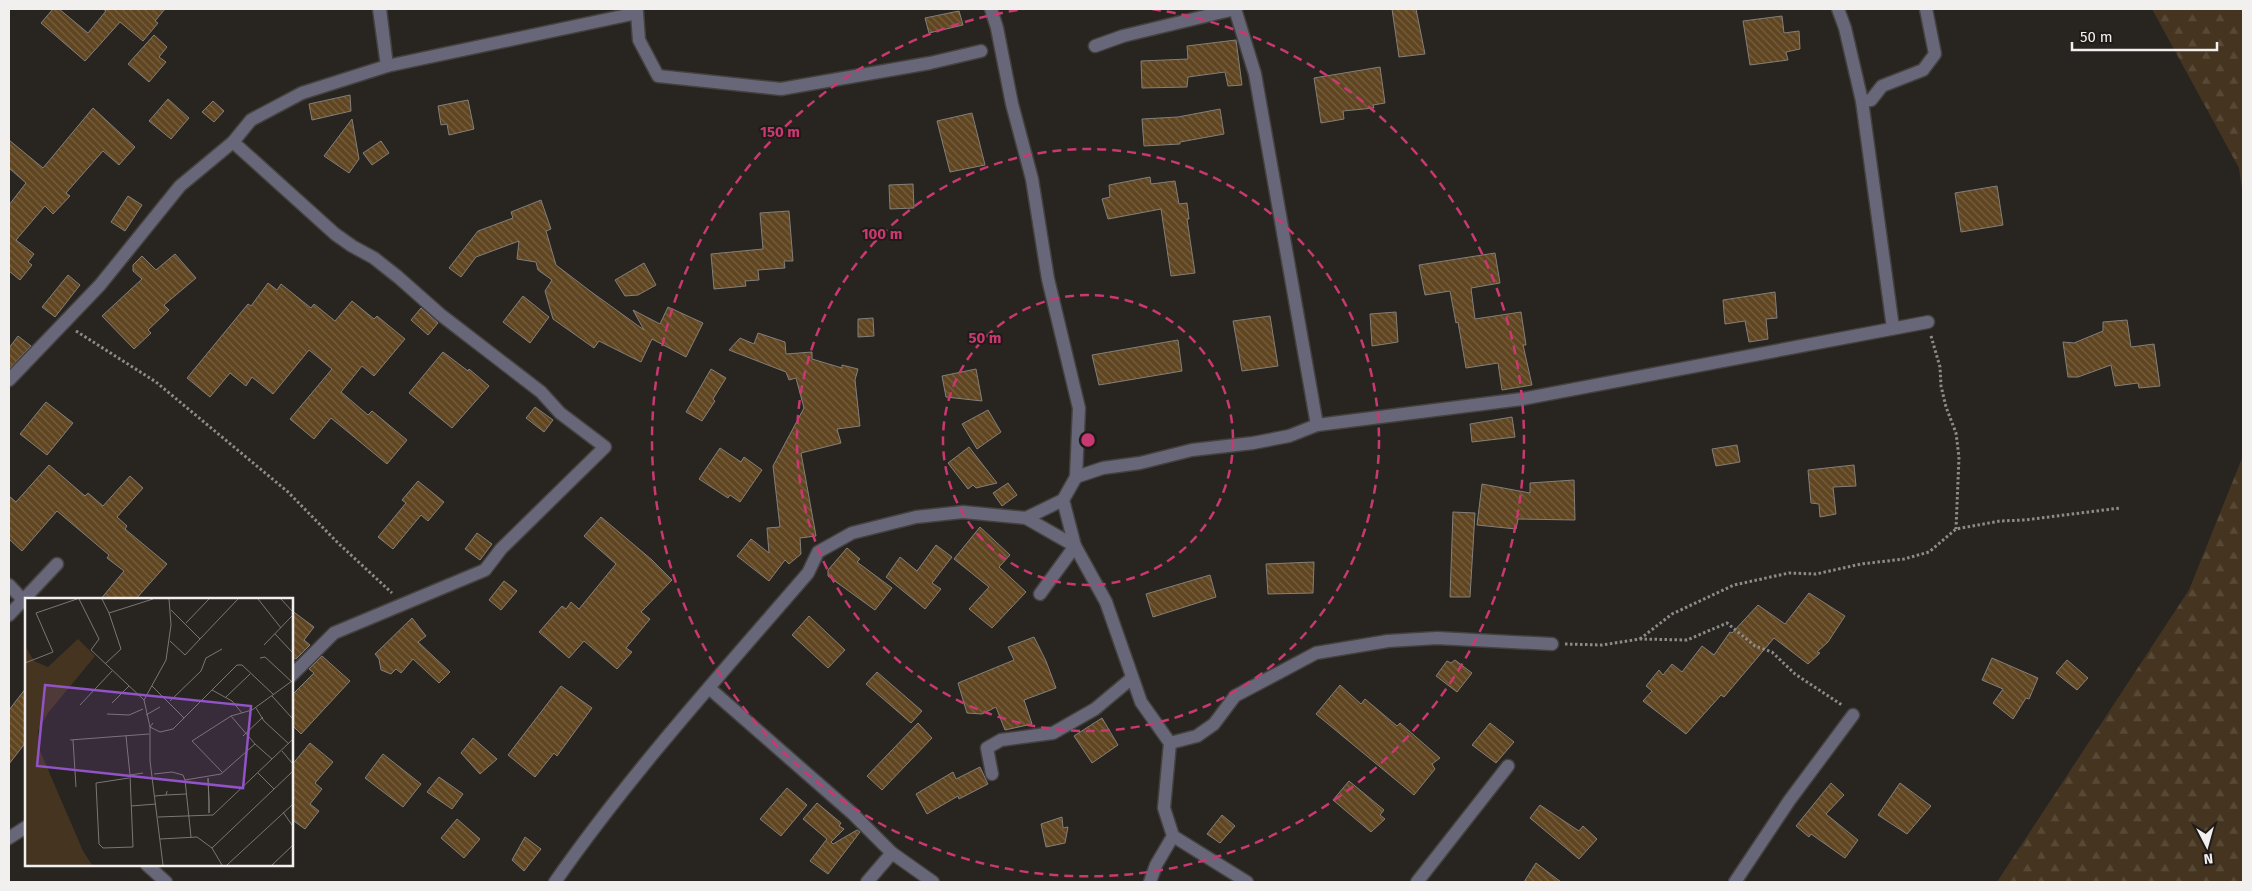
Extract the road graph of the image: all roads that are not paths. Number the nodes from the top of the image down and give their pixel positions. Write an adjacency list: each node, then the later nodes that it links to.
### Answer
1 (380, 9): 8 (street)
2 (991, 9): 15 (street)
3 (1838, 9): 9 (street)
4 (1926, 9): 9 (street)
5 (636, 11): 7 (street); 8 (street)
6 (1094, 46): 14 (street)
7 (981, 51)
8 (387, 66): 10 (street)
9 (1862, 101): 12 (street)
10 (233, 142): 13 (street); 26 (street)
11 (1928, 322): 12 (street)
12 (1893, 328): 14 (street)
13 (9, 380)
14 (1317, 425): 15 (street)
15 (1076, 477): 16 (street)
16 (1063, 500): 17 (street); 18 (street)
17 (1026, 518): 18 (street); 28 (street)
18 (1075, 546): 21 (street); 27 (street)
19 (57, 564): 22 (street)
20 (9, 585): 23 (street)
21 (1040, 594)
22 (28, 598)
23 (25, 601): 24 (street)
24 (9, 616)
25 (1552, 644): 30 (street)
26 (292, 675)
27 (1132, 678): 30 (street); 32 (street)
28 (709, 688): 36 (street); 39 (street)
29 (1853, 715): 45 (street)
30 (1170, 743): 34 (street)
31 (1508, 766): 44 (street)
32 (992, 774)
33 (25, 828): 35 (street)
34 (1173, 836): 42 (street); 43 (street)
35 (9, 838)
36 (892, 853): 40 (street); 41 (street)
37 (148, 866): 38 (street)
38 (166, 882)
39 (555, 882)
40 (867, 882)
41 (933, 882)
42 (1150, 882)
43 (1247, 882)
44 (1417, 882)
45 (1735, 882)

